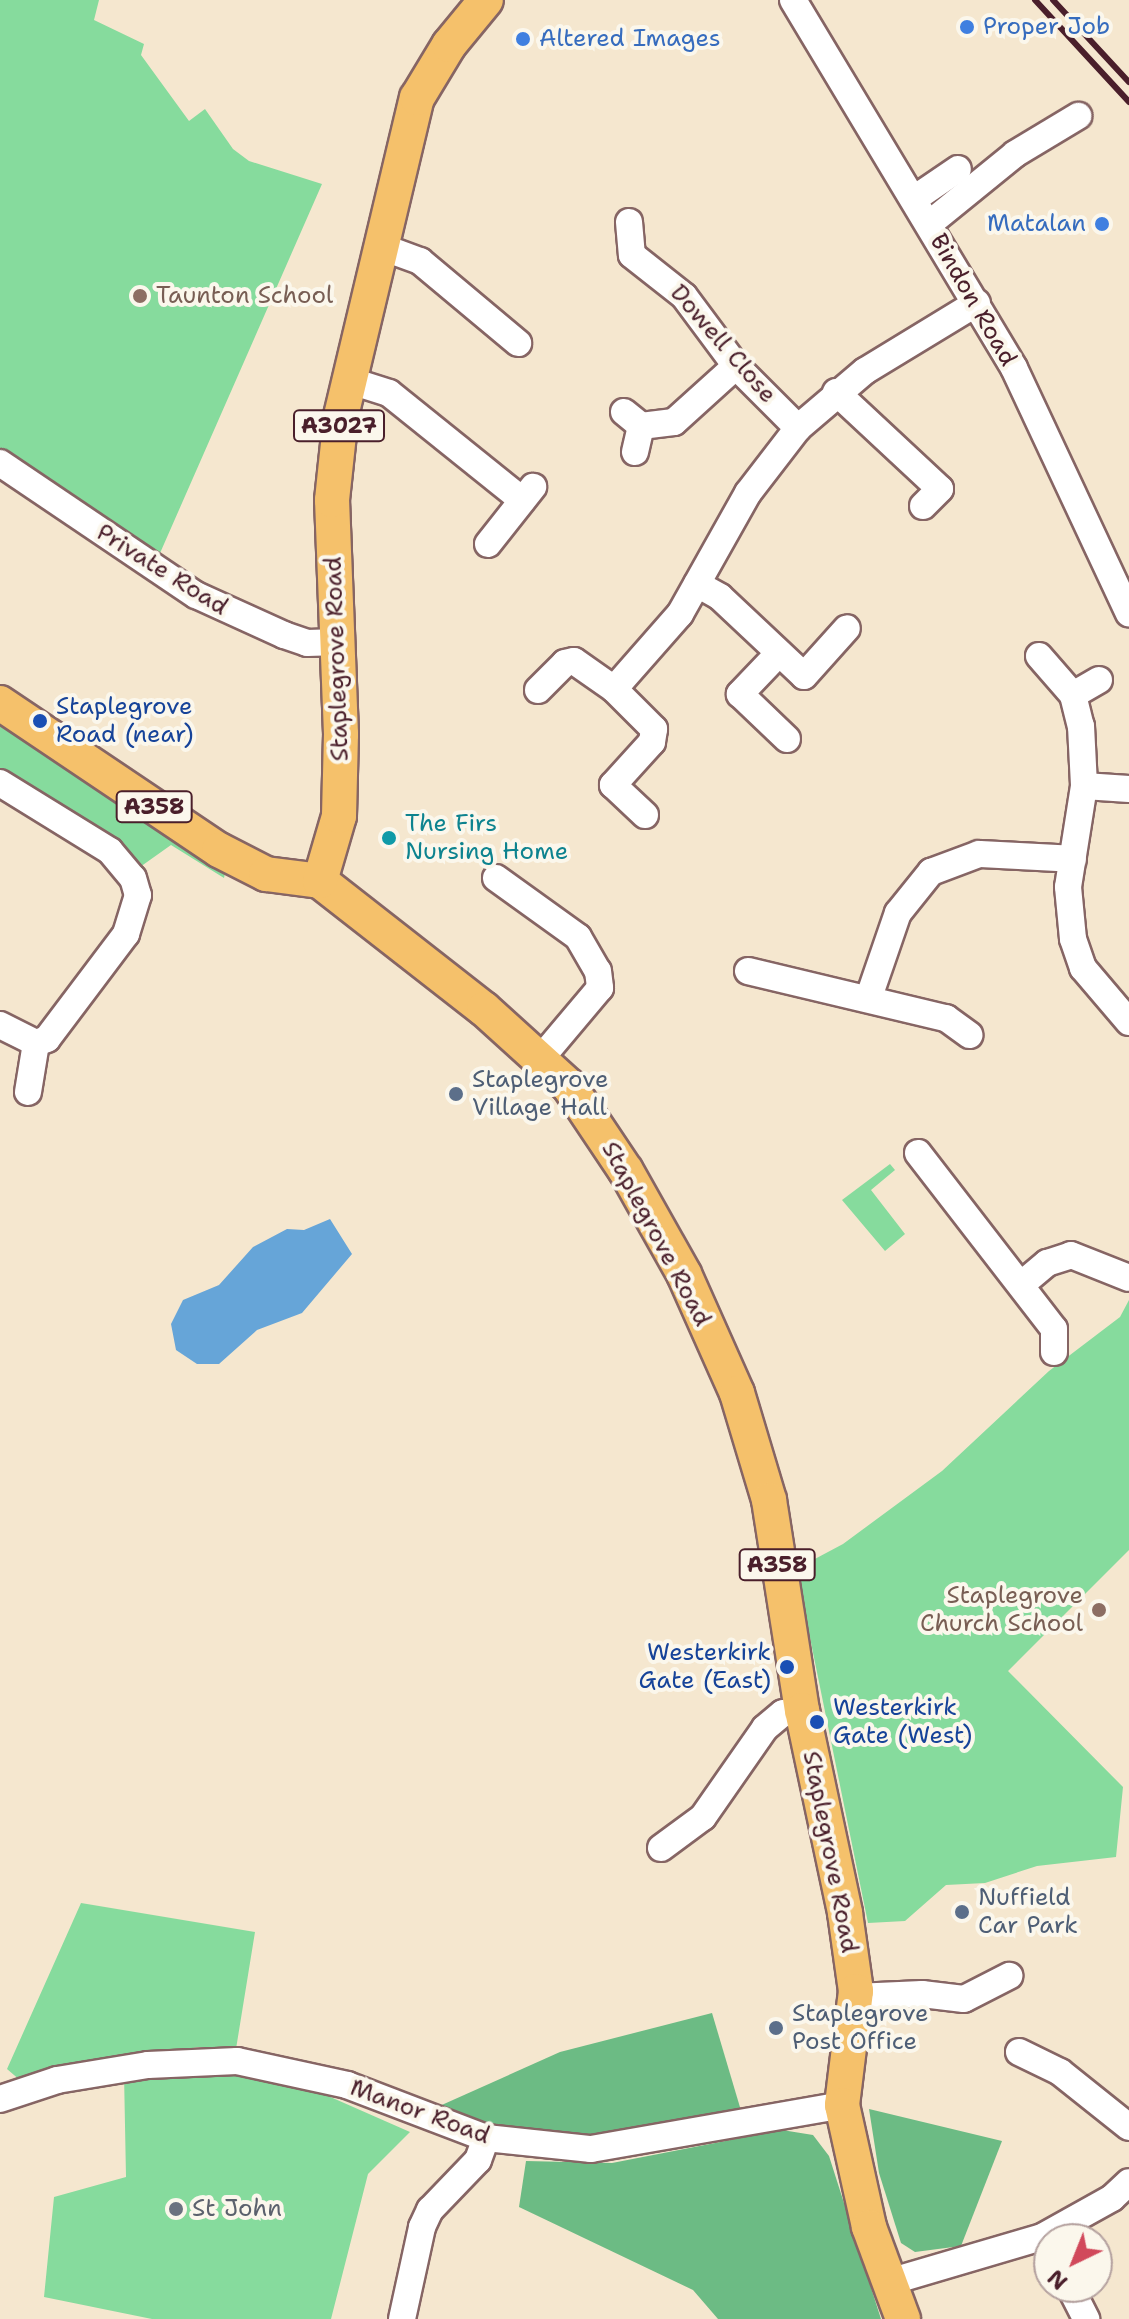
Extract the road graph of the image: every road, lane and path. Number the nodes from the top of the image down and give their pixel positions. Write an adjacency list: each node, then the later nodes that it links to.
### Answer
1 (486, 0): 8 (main road, Staplegrove Road / A3027)
2 (793, 0): 5 (street, Bindon Road)
3 (1078, 116): 7 (street)
4 (958, 169): 5 (street)
5 (914, 199): 7 (street, Bindon Road)
6 (629, 222): 11 (street, Dowell Close)
7 (929, 224): 9 (street, Bindon Road)
8 (379, 246): 10 (street); 12 (main road, Staplegrove Road / A3027)
9 (977, 303): 13 (street); 20 (street, Bindon Road)
10 (518, 343)
11 (736, 366): 14 (street, Dowell Close); 15 (street)
12 (348, 380): 18 (street); 22 (main road, Staplegrove Road / A3027)
13 (836, 392): 14 (street); 17 (street)
14 (798, 428): 19 (street)
15 (635, 452)
16 (0, 463): 22 (street, Private Road)
17 (923, 506)
18 (488, 544)
19 (697, 584): 23 (street); 26 (street)
20 (1129, 613)
21 (847, 628): 23 (street)
22 (339, 642): 36 (main road, Staplegrove Road / A3027)
23 (779, 653): 30 (street)
24 (1039, 656): 28 (street)
25 (1099, 680): 28 (street)
26 (614, 689): 27 (street); 34 (street)
27 (538, 690)
28 (1073, 695): 32 (street)
29 (0, 703): 36 (main road, A358)
30 (787, 739)
31 (0, 783): 43 (street)
32 (1084, 786): 33 (street); 35 (street)
33 (1129, 789)
34 (645, 815)
35 (1073, 859): 39 (street); 40 (street)
36 (320, 881): 44 (main road, Staplegrove Road / A358)
37 (515, 882): 44 (street)
38 (748, 971): 39 (street)
39 (869, 997): 42 (street)
40 (1128, 1020)
41 (0, 1025): 43 (street)
42 (969, 1035)
43 (36, 1043): 45 (street)
44 (541, 1058): 50 (main road, Staplegrove Road / A358)
45 (28, 1092)
46 (918, 1153): 48 (street)
47 (1129, 1278): 48 (street)
48 (1022, 1284): 49 (street)
49 (1054, 1352)
50 (802, 1710): 51 (street); 53 (main road, Staplegrove Road / A358)
51 (661, 1848)
52 (1009, 1976): 53 (street)
53 (855, 1997): 56 (main road, Staplegrove Road / A358)
54 (1019, 2052): 57 (street)
55 (0, 2099): 58 (street, Manor Road)
56 (842, 2105): 58 (street, Manor Road); 62 (main road, A358)
57 (1129, 2127)
58 (486, 2138): 63 (street)
59 (1129, 2182): 60 (street)
60 (1074, 2223)
61 (1033, 2245): 62 (street)
62 (889, 2282): 64 (main road, A358)
63 (402, 2319)
64 (903, 2319)

